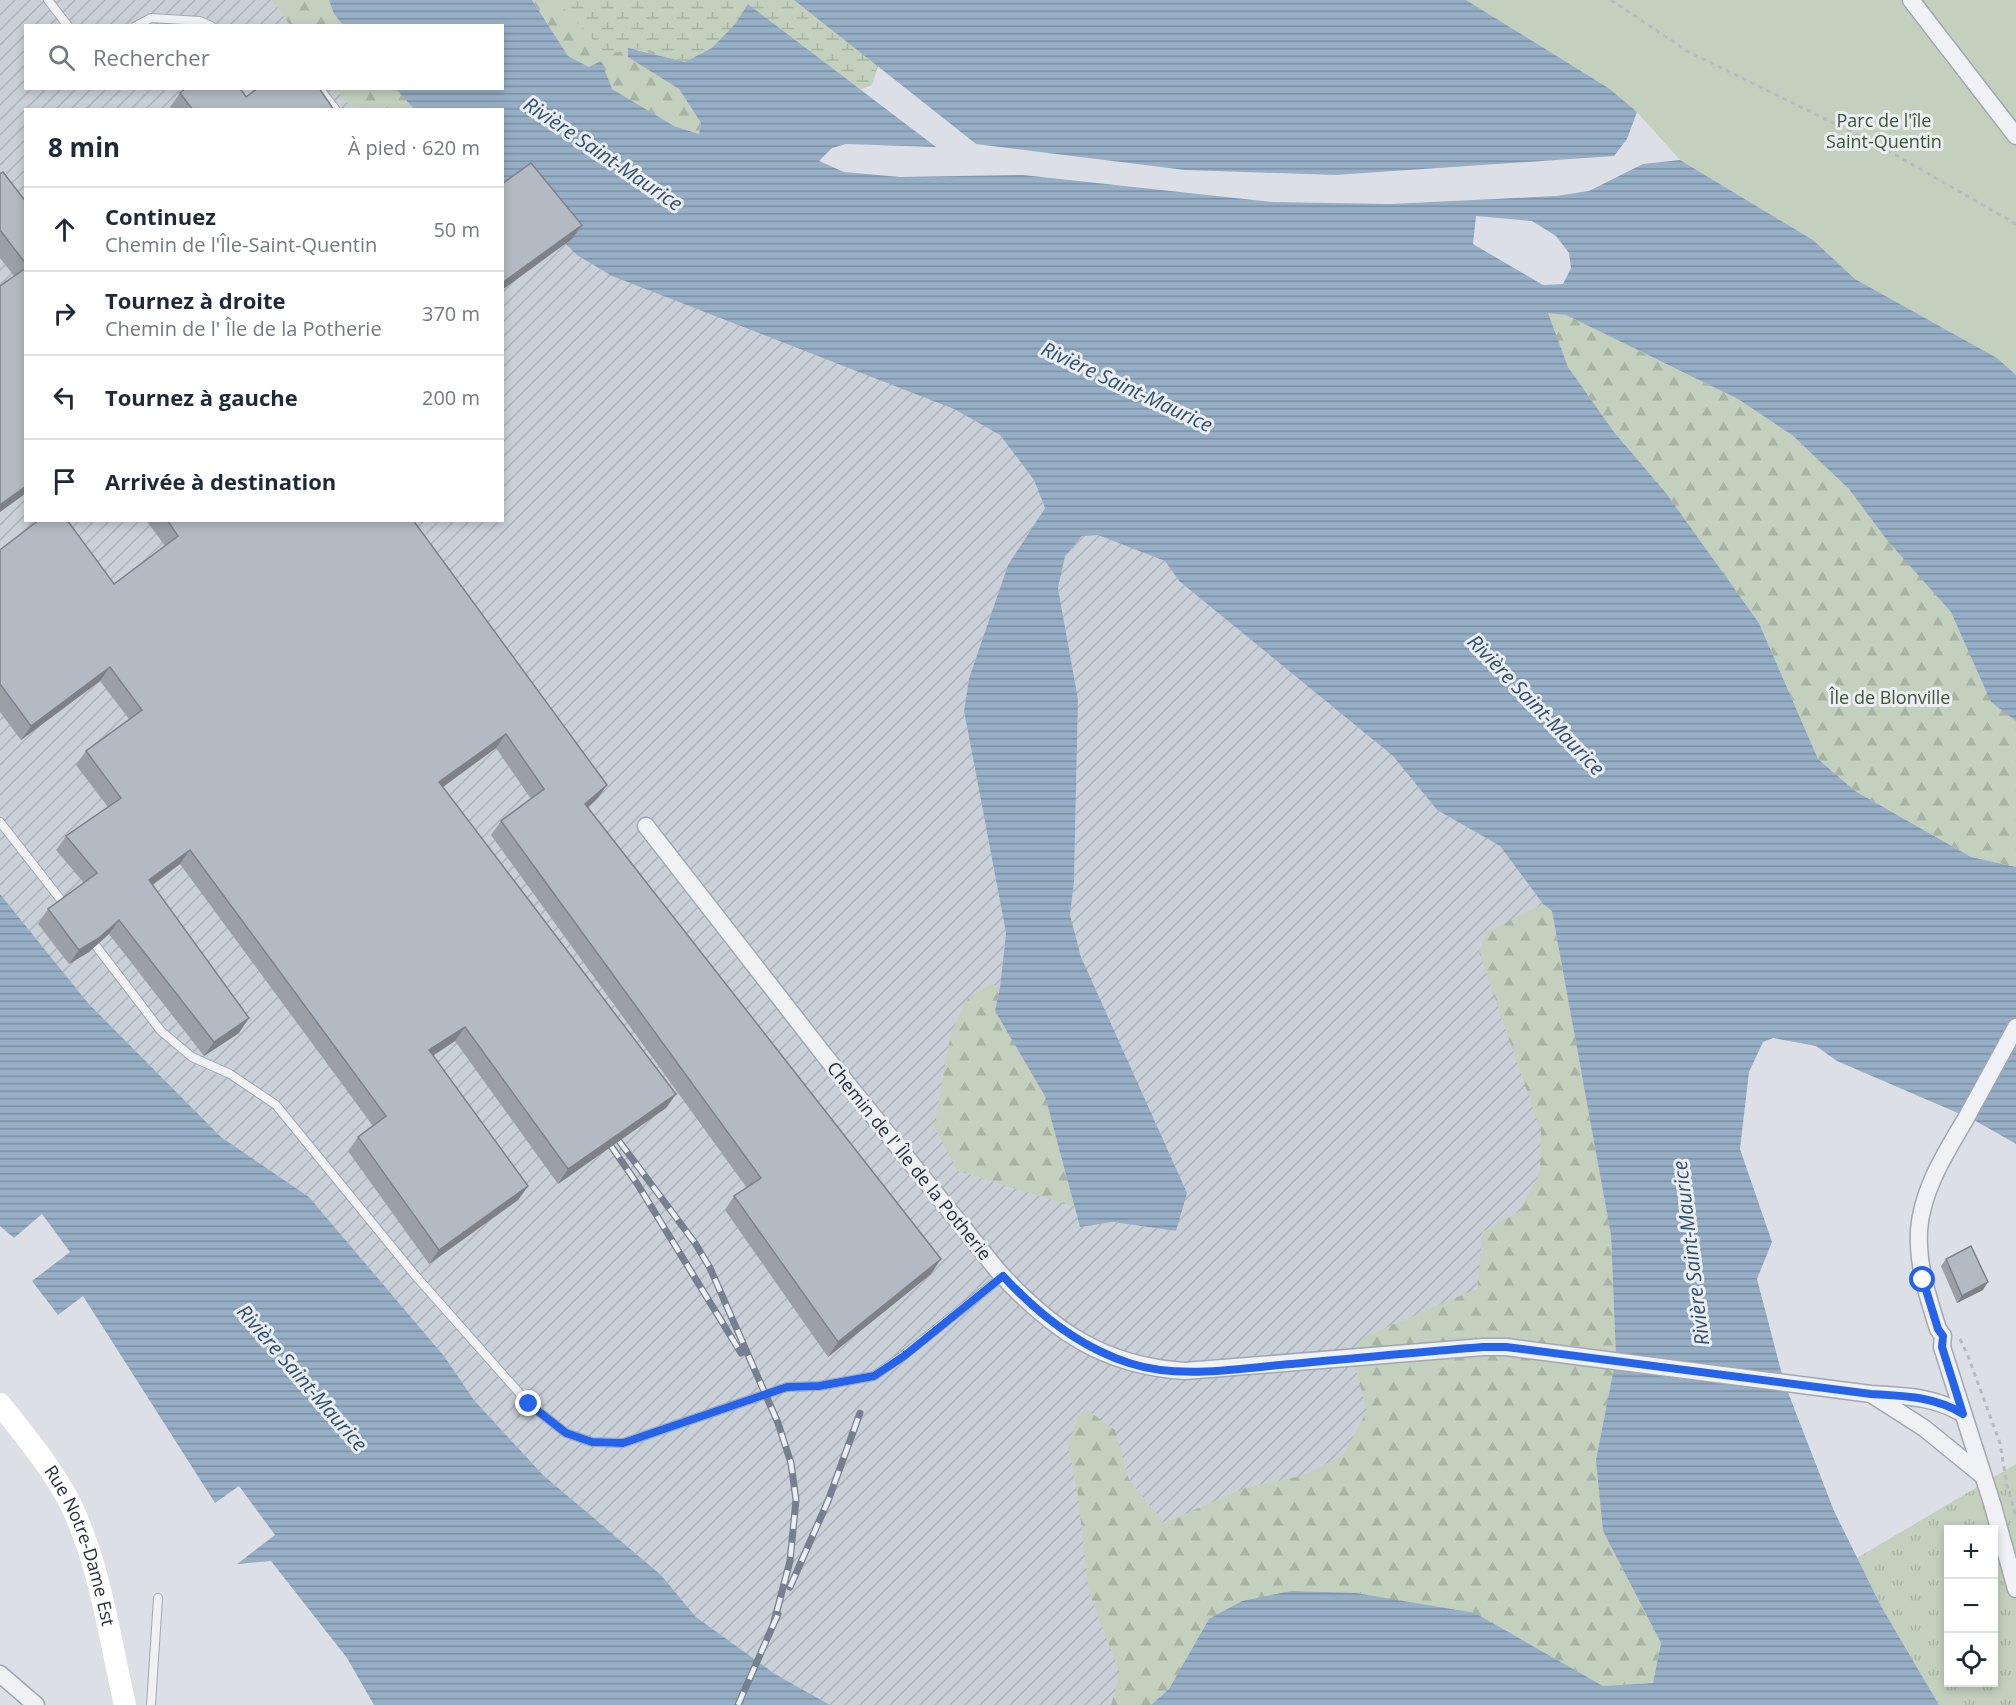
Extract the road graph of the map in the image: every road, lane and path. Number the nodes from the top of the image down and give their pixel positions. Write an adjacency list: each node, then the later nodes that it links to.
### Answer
1 (48, 0): 4 (lane)
2 (1611, 0): 10 (path)
3 (1911, 0): 9 (street)
4 (66, 24)
5 (140, 24): 6 (lane)
6 (207, 24)
7 (321, 90): 8 (lane)
8 (334, 108)
9 (2016, 136)
10 (2016, 224)
11 (0, 822): 13 (lane)
12 (646, 826): 16 (street, Chemin de l' Île de la Potherie)
13 (75, 919)
14 (83, 928): 16 (lane)
15 (2016, 1027): 17 (street)
16 (1003, 1276): 18 (street, Chemin de l' Île de la Potherie)
17 (1943, 1336): 20 (street); 22 (path)
18 (1866, 1393): 20 (street, Chemin de l' Île de la Potherie); 21 (street)
19 (0, 1404): 27 (street, Rue Notre-Dame Est)
20 (1963, 1414): 21 (street)
21 (1983, 1476): 23 (street)
22 (2016, 1516)
23 (2016, 1589)
24 (158, 1598): 28 (lane)
25 (0, 1674): 26 (street)
26 (36, 1705)
27 (124, 1705)
28 (151, 1705)

